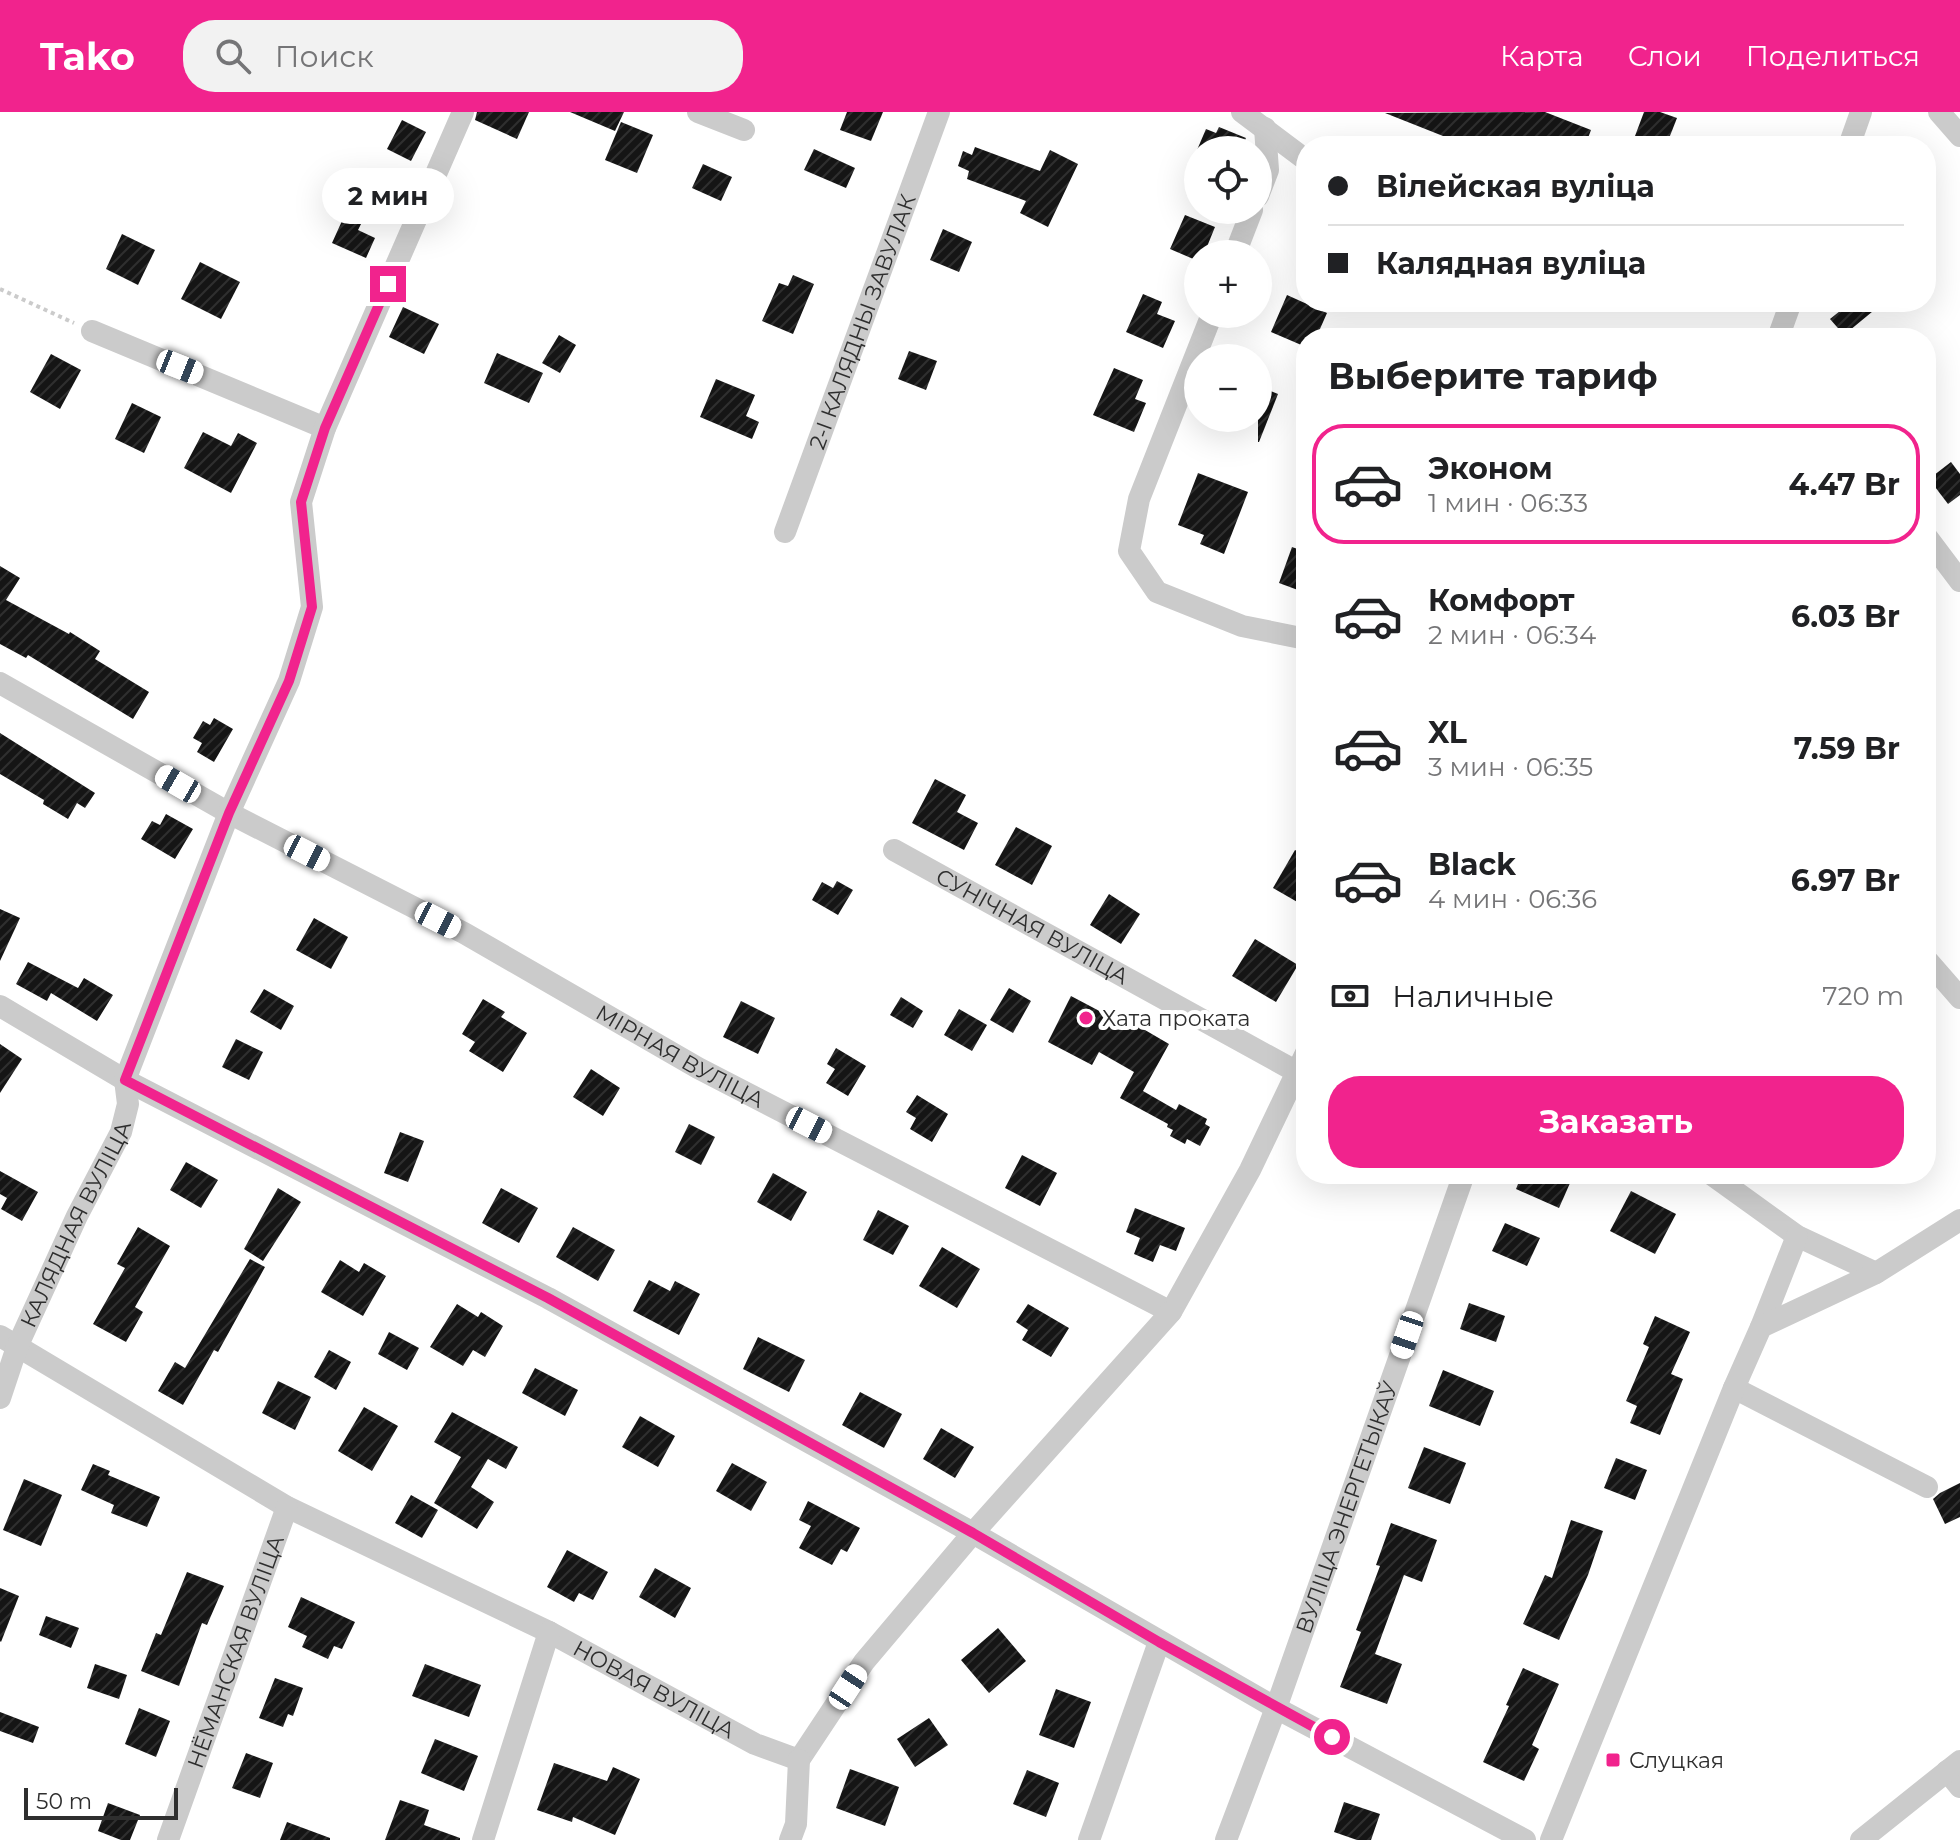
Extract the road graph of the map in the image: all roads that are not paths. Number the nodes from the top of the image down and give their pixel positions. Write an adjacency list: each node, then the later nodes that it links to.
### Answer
1 (463, 112): 15 (street, КАЛЯДНАЯ ВУЛІЦА)
2 (698, 112): 8 (street)
3 (939, 112): 16 (street, 2-І КАЛЯДНЫ ЗАВУЛАК)
4 (1242, 112): 7 (street)
5 (1861, 112): 10 (street)
6 (1939, 112): 11 (street)
7 (1265, 128): 9 (street); 12 (street)
8 (744, 130)
9 (1266, 136)
10 (1853, 136)
11 (1960, 136)
12 (1296, 152)
13 (1206, 328): 19 (street)
14 (92, 331): 15 (street)
15 (325, 428): 21 (street, КАЛЯДНАЯ ВУЛІЦА)
16 (785, 532)
17 (1936, 549): 18 (street)
18 (1960, 581)
19 (1296, 637)
20 (0, 683): 21 (street, МІРНАЯ ВУЛІЦА)
21 (229, 813): 28 (street, КАЛЯДНАЯ ВУЛІЦА); 34 (street, МІРНАЯ ВУЛІЦА)
22 (894, 850): 26 (street, СУНІЧНАЯ ВУЛІЦА)
23 (1936, 970): 24 (street)
24 (1960, 998)
25 (0, 1006): 28 (street)
26 (1296, 1060)
27 (1296, 1075): 34 (street)
28 (125, 1080): 36 (street, КАЛЯДНАЯ ВУЛІЦА); 41 (street)
29 (1460, 1184): 44 (street, ВУЛІЦА ЭНЕРГЕТЫКАЎ)
30 (1725, 1184): 32 (street)
31 (1960, 1220): 33 (street)
32 (1797, 1236): 33 (street); 35 (street)
33 (1876, 1273): 35 (street)
34 (1171, 1312): 41 (street)
35 (1761, 1327): 37 (street)
36 (9, 1342): 38 (street, КАЛЯДНАЯ ВУЛІЦА); 40 (street, НОВАЯ ВУЛІЦА)
37 (1734, 1388): 39 (street); 53 (street)
38 (0, 1398)
39 (1927, 1487)
40 (287, 1507): 42 (street, НОВАЯ ВУЛІЦА); 47 (street, НЁМАНСКАЯ ВУЛІЦА)
41 (973, 1533): 43 (street); 45 (street)
42 (549, 1632): 45 (street, НОВАЯ ВУЛІЦА); 48 (street)
43 (1159, 1642): 44 (street); 50 (street)
44 (1276, 1708): 51 (street, ВУЛІЦА ЭНЕРГЕТЫКАЎ); 52 (street)
45 (799, 1760): 49 (street)
46 (1956, 1773): 54 (street)
47 (168, 1840)
48 (483, 1840)
49 (790, 1840)
50 (1089, 1840)
51 (1226, 1840)
52 (1525, 1840)
53 (1551, 1840)
54 (1861, 1840)

